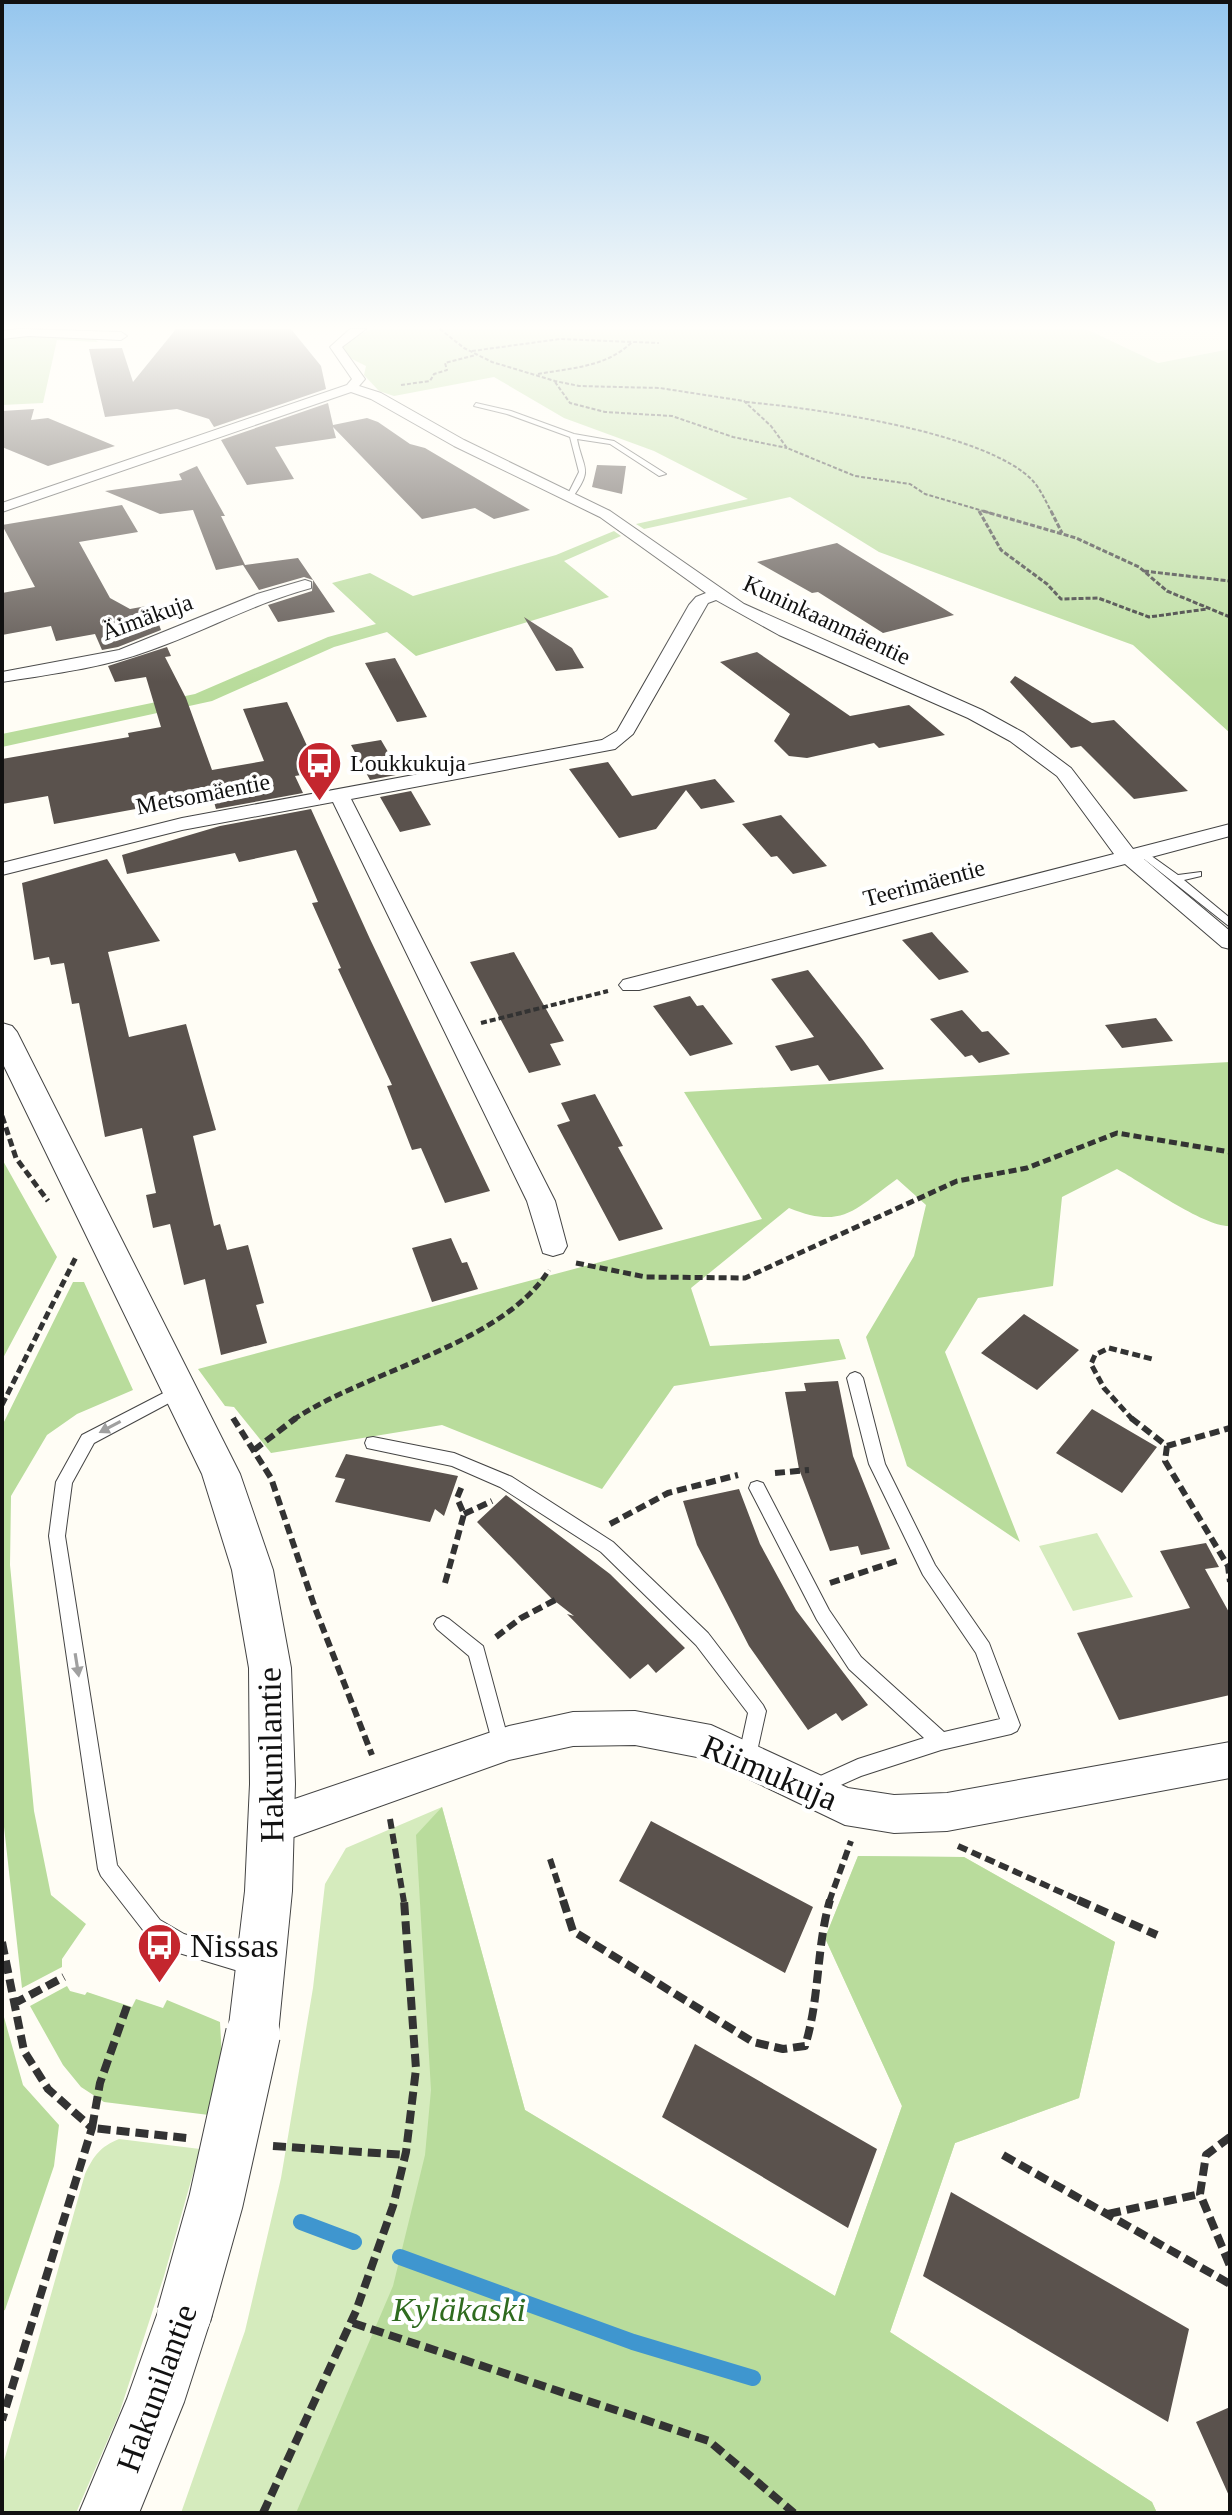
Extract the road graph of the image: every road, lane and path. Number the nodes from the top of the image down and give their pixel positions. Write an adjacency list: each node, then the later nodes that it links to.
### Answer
1 (186, 446): 10 (street)
2 (466, 446): 9 (street, Kuninkaanmäentie)
3 (575, 446): 9 (lane)
4 (619, 446): 8 (lane)
5 (779, 446): 7 (path)
6 (969, 446): 12 (path)
7 (787, 448): 11 (path)
8 (662, 474)
9 (569, 496): 16 (street, Kuninkaanmäentie)
10 (2, 508)
11 (979, 510): 12 (path); 17 (path)
12 (1063, 534): 13 (path)
13 (1143, 571): 14 (path); 17 (path)
14 (1230, 581)
15 (305, 585): 19 (street, Äimäkuja)
16 (716, 595): 20 (street, Metsomäentie); 22 (street, Kuninkaanmäentie)
17 (1210, 608): 18 (path)
18 (1230, 617)
19 (2, 677)
20 (339, 795): 23 (street, Metsomäentie); 29 (street)
21 (1230, 830): 22 (street, Teerimäentie)
22 (1136, 855): 25 (lane); 27 (street, Kuninkaanmäentie); 28 (street, Teerimäentie)
23 (2, 869)
24 (1197, 874): 25 (lane)
25 (1176, 879): 26 (lane)
26 (1230, 924)
27 (1230, 942)
28 (631, 985): 29 (path)
29 (457, 1029): 36 (street)
30 (2, 1032): 39 (street, Hakunilantie)
31 (2, 1116): 32 (path)
32 (4, 1139): 34 (path)
33 (1230, 1152): 36 (path)
34 (56, 1211)
35 (72, 1244): 40 (path)
36 (553, 1246): 45 (path)
37 (1152, 1359): 44 (path)
38 (855, 1378): 49 (lane)
39 (179, 1391): 64 (street, Hakunilantie); 70 (lane, one-way to 70)
40 (2, 1405)
41 (229, 1412): 45 (path)
42 (1230, 1428): 44 (path)
43 (373, 1443): 46 (lane)
44 (1167, 1446): 50 (path)
45 (254, 1450): 61 (path)
46 (471, 1467): 48 (lane); 52 (path)
47 (754, 1482): 48 (path); 53 (lane)
48 (590, 1536): 59 (lane)
49 (920, 1554): 53 (path); 57 (lane)
50 (1229, 1565): 51 (path)
51 (1230, 1582)
52 (445, 1583)
53 (810, 1590): 57 (lane)
54 (559, 1598): 56 (path)
55 (443, 1624): 56 (lane)
56 (477, 1652): 58 (lane)
57 (941, 1741): 62 (lane)
58 (501, 1746): 59 (street, Riimukuja); 64 (street, Riimukuja)
59 (747, 1759): 62 (street, Riimukuja)
60 (1230, 1760): 62 (street, Riimukuja)
61 (375, 1765)
62 (811, 1789)
63 (389, 1814): 81 (path)
64 (274, 1825): 70 (street, Hakunilantie)
65 (852, 1840): 67 (path)
66 (952, 1844): 68 (path)
67 (550, 1859)
68 (1157, 1935)
69 (2, 1942): 72 (path)
70 (262, 1968): 83 (street, Hakunilantie, bridge)
71 (64, 1977): 72 (path)
72 (13, 2004): 74 (path)
73 (127, 2006): 74 (path)
74 (92, 2128): 82 (path)
75 (1230, 2137): 77 (path)
76 (1003, 2155): 78 (path)
77 (1200, 2194): 78 (path); 79 (path)
78 (1107, 2214): 80 (path)
79 (1230, 2266)
80 (1230, 2284)
81 (353, 2323): 84 (path); 85 (path)
82 (2, 2420)
83 (109, 2513)
84 (263, 2513)
85 (794, 2513)

